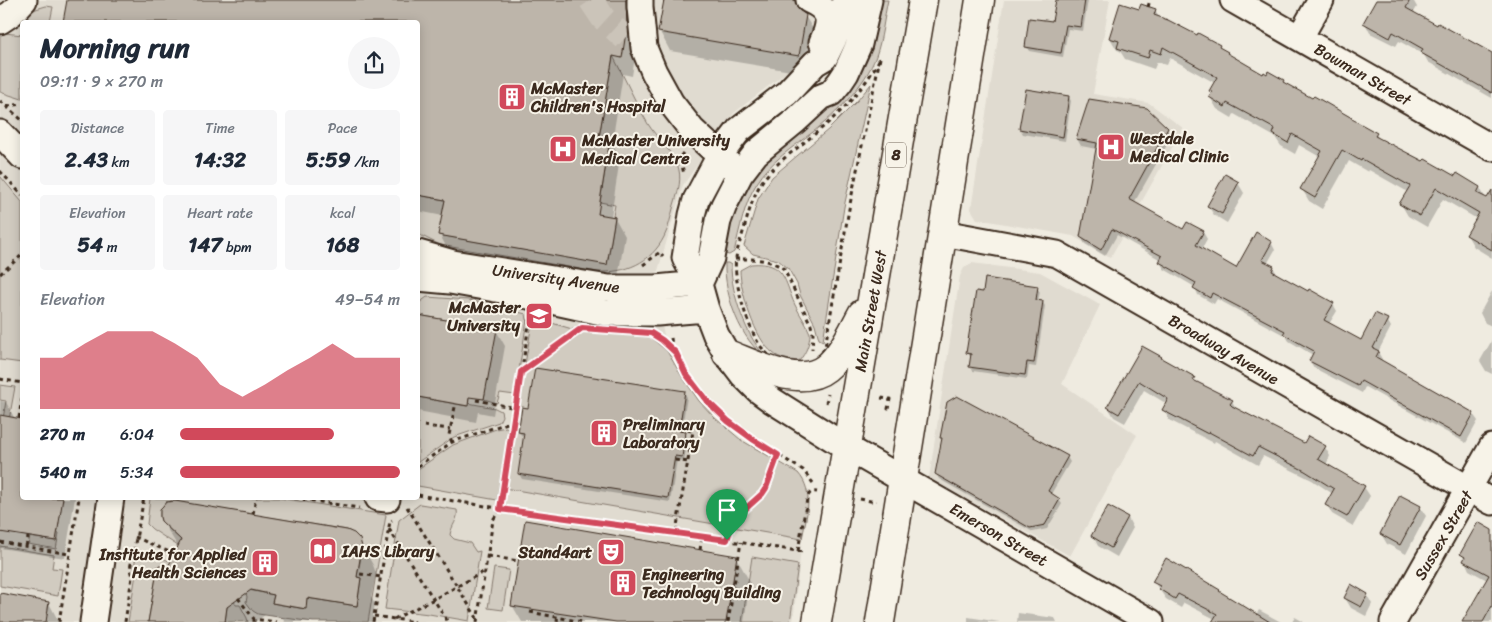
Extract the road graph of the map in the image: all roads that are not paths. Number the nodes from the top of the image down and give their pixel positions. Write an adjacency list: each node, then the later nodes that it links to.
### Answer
1 (24, 0): 10 (street)
2 (640, 0): 17 (street)
3 (809, 0): 12 (street)
4 (846, 0): 12 (street); 13 (street)
5 (869, 0): 13 (street)
6 (923, 0): 23 (main road, Main Street West / 8)
7 (980, 0): 19 (main road)
8 (1233, 0): 11 (street, Bowman Street)
9 (1321, 0): 11 (street)
10 (0, 21)
11 (1300, 37): 15 (street, Bowman Street)
12 (815, 63): 17 (street)
13 (821, 97): 18 (street)
14 (0, 133): 16 (street)
15 (1492, 148)
16 (20, 154)
17 (720, 156): 18 (street); 22 (street)
18 (740, 174): 22 (street)
19 (943, 233): 28 (street, Broadway Avenue); 29 (main road)
20 (420, 254): 22 (street, University Avenue)
21 (420, 278): 24 (street, University Avenue)
22 (699, 284): 24 (street)
23 (872, 298): 25 (main road); 26 (main road, Main Street West / 8)
24 (706, 309): 25 (street)
25 (727, 354): 26 (street)
26 (846, 447): 29 (street, Emerson Street); 33 (main road, Main Street West / 8)
27 (1492, 448): 28 (street, Sussex Street)
28 (1469, 489): 31 (street, Broadway Avenue); 36 (street, Sussex Street)
29 (901, 493): 34 (main road); 35 (street, Emerson Street)
30 (111, 500): 32 (street)
31 (1492, 502)
32 (92, 622)
33 (817, 622)
34 (880, 622)
35 (1151, 622)
36 (1393, 622)

